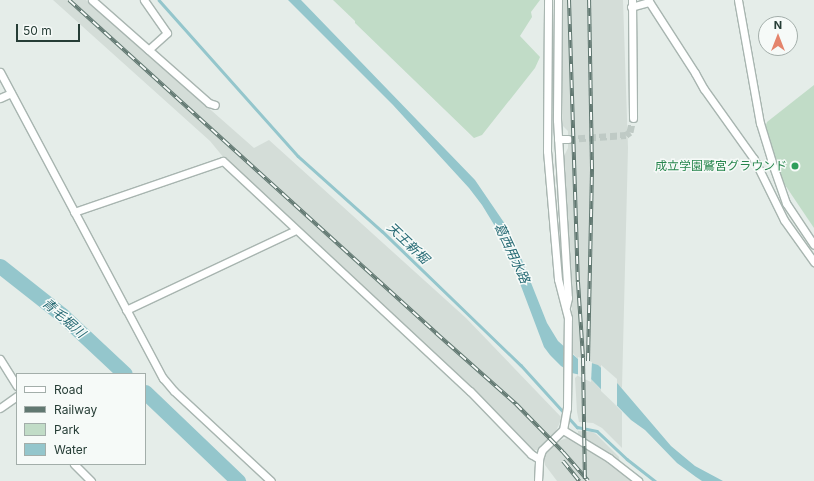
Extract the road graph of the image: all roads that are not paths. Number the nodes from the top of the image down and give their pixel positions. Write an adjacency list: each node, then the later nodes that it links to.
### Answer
1 (92, 0): 8 (street)
2 (144, 0): 8 (street)
3 (548, 0): 20 (street)
4 (557, 0): 14 (street)
5 (738, 0): 18 (street)
6 (648, 1): 7 (street); 19 (street)
7 (631, 4): 13 (street)
8 (148, 50): 12 (street)
9 (0, 72): 10 (street)
10 (11, 93): 11 (street); 16 (street)
11 (0, 98)
12 (215, 105)
13 (633, 118)
14 (558, 139): 15 (street); 20 (street)
15 (568, 139)
16 (74, 212): 17 (street); 21 (street)
17 (296, 230): 21 (street); 27 (street)
18 (814, 244)
19 (814, 262)
20 (566, 309): 26 (street)
21 (126, 310): 30 (street)
22 (0, 359): 23 (street)
23 (16, 384)
24 (16, 397): 25 (street)
25 (0, 408)
26 (563, 430): 27 (street); 32 (street)
27 (539, 459): 31 (street)
28 (75, 465): 29 (street)
29 (90, 481)
30 (271, 481)
31 (538, 481)
32 (638, 481)

